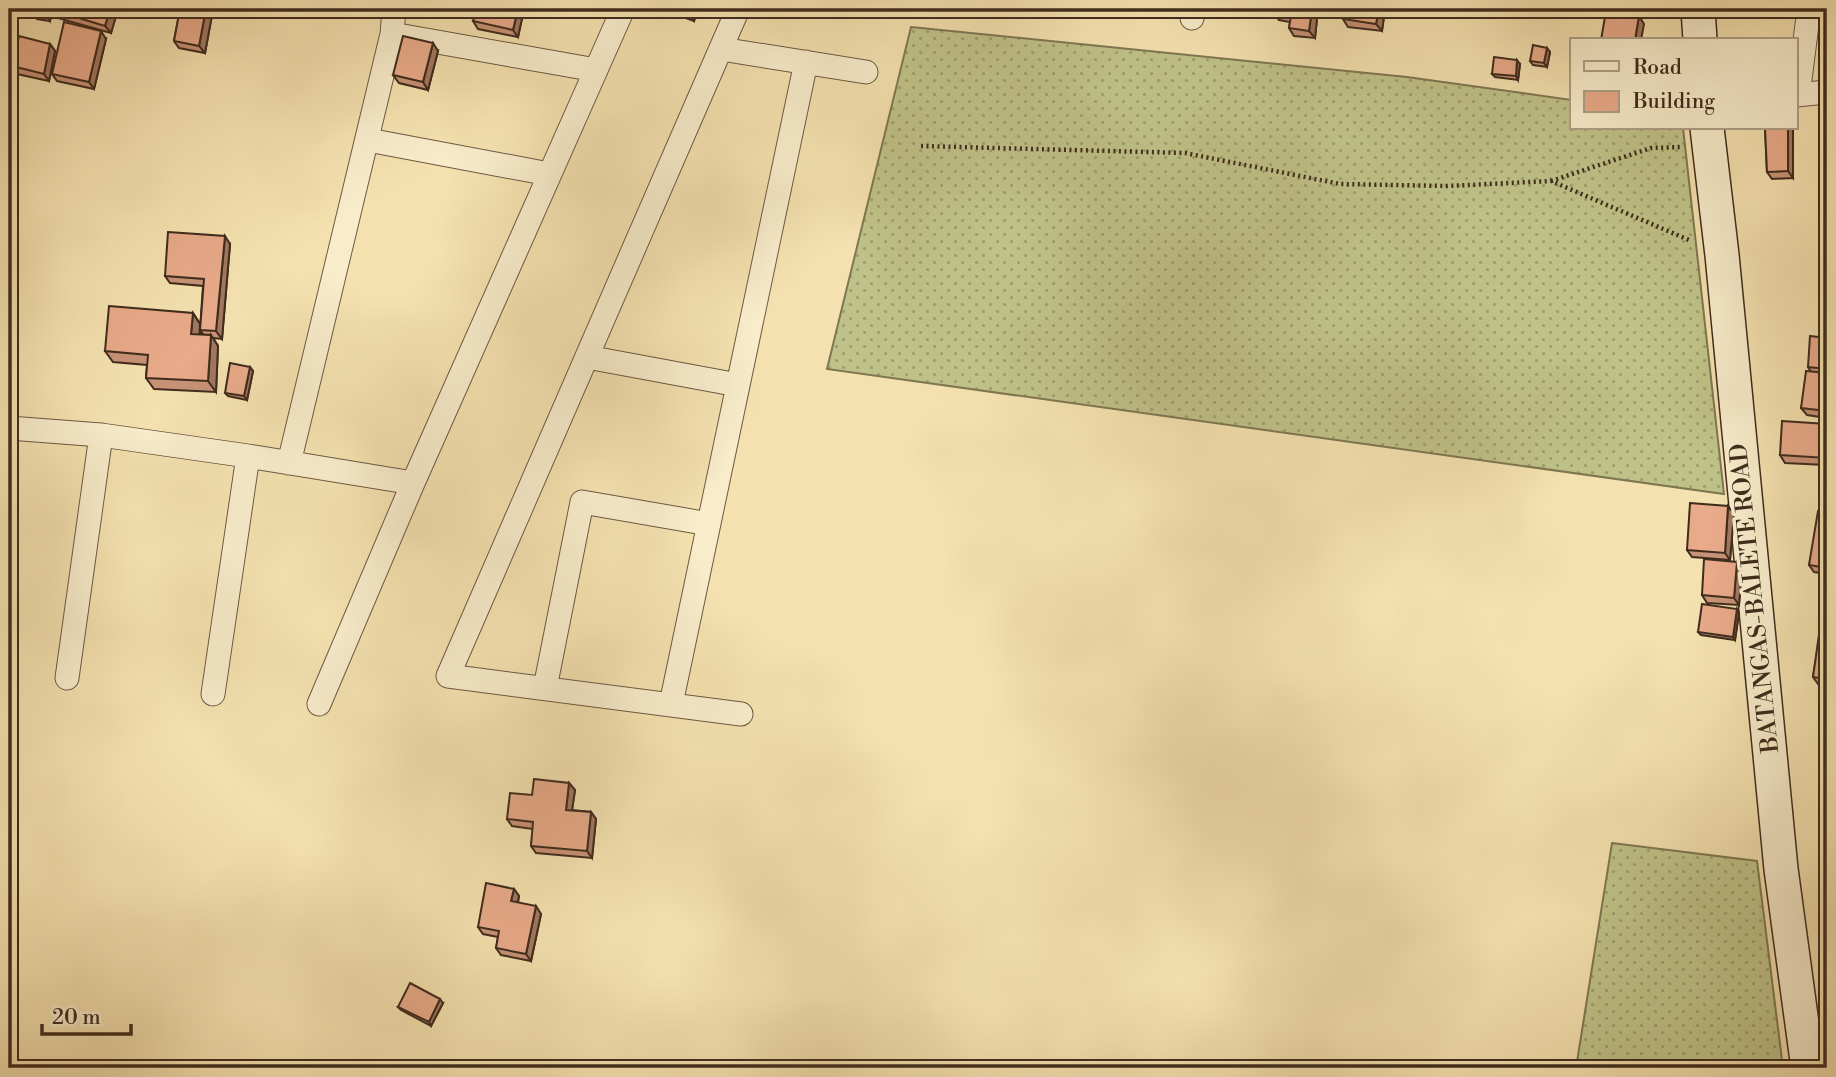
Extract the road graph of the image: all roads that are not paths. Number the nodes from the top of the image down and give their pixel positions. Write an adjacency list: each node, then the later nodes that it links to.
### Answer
1 (394, 9): 6 (street)
2 (623, 9): 10 (street)
3 (738, 9): 8 (street)
4 (1698, 9): 7 (main road)
5 (1809, 9): 12 (street)
6 (392, 34): 10 (street); 16 (street)
7 (1700, 38)
8 (721, 49): 9 (street); 18 (street)
9 (806, 62): 11 (street); 19 (street)
10 (596, 70): 17 (street)
11 (866, 72)
12 (1798, 88)
13 (1827, 92): 14 (street)
14 (1798, 95)
15 (1708, 137): 32 (main road, BATANGAS-BALETE ROAD)
16 (368, 140): 17 (street); 23 (street)
17 (550, 174): 24 (street)
18 (587, 358): 19 (street); 27 (street)
19 (738, 385): 25 (street)
20 (9, 428): 21 (street)
21 (101, 435): 22 (street); 26 (street)
22 (248, 456): 23 (street); 28 (street)
23 (289, 463): 24 (street)
24 (413, 483): 29 (street)
25 (709, 524): 27 (street); 30 (street)
26 (67, 678)
27 (545, 688): 30 (street)
28 (213, 694)
29 (319, 704)
30 (671, 705): 31 (street)
31 (741, 714)
32 (1808, 1068)

